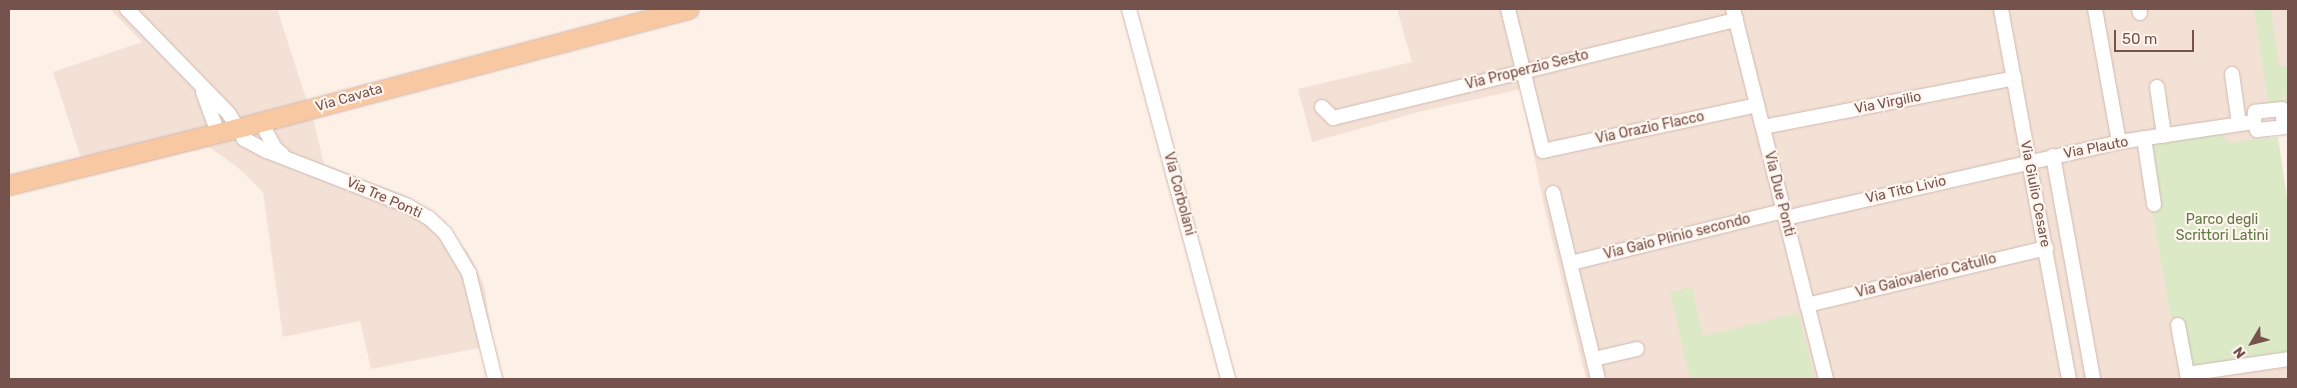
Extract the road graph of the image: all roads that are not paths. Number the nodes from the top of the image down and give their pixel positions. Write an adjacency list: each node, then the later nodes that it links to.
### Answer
1 (127, 9): 11 (street, Via Tre Ponti)
2 (689, 9): 15 (main road, Via Cavata)
3 (1129, 9): 41 (street, Via Corbolani)
4 (1508, 9): 8 (street)
5 (2001, 9): 10 (street, Via Giulio Cesare)
6 (2095, 9): 23 (street)
7 (1735, 15): 8 (street, Via Properzio Sesto); 13 (street, Via Due Ponti)
8 (1522, 71): 13 (street, Via Orazio Flacco); 14 (street, Via Properzio Sesto)
9 (2232, 74): 17 (street)
10 (2014, 78): 18 (street, Via Virgilio); 26 (street, Via Giulio Cesare)
11 (197, 81): 19 (street, Via Tre Ponti); 20 (street, Via Tre Ponti)
12 (2157, 88): 21 (street)
13 (1758, 105): 18 (street, Via Due Ponti)
14 (1322, 107)
15 (261, 122): 19 (main road, Via Cavata); 25 (street)
16 (2254, 122): 17 (street, Via Plauto)
17 (2239, 124): 21 (street, Via Plauto)
18 (1763, 127): 30 (street, Via Due Ponti)
19 (238, 128): 20 (main road, Via Cavata); 25 (street, Via Tre Ponti)
20 (218, 133): 27 (main road, Via Cavata)
21 (2164, 136): 22 (street, Via Plauto)
22 (2144, 138): 23 (street, Via Plauto); 29 (street)
23 (2119, 142): 24 (street, Via Plauto)
24 (2054, 156): 26 (street, Via Plauto); 45 (street, Via Giulio Cesare)
25 (284, 157): 40 (street, Via Tre Ponti)
26 (2028, 162): 30 (street, Via Tito Livio); 31 (street, Via Giulio Cesare)
27 (9, 185)
28 (1553, 193): 32 (street)
29 (2154, 204)
30 (1784, 215): 32 (street, Via Gaio Plinio secondo); 33 (street, Via Due Ponti)
31 (2046, 248): 33 (street, Via Gaiovalerio Catullo); 44 (street, Via Giulio Cesare)
32 (1571, 263): 36 (street)
33 (1807, 305): 43 (street, Via Due Ponti)
34 (2178, 325): 39 (street)
35 (1637, 349): 36 (street)
36 (1594, 359): 42 (street)
37 (2288, 359): 38 (street)
38 (2229, 374): 39 (street)
39 (2188, 377)
40 (495, 379)
41 (1228, 379)
42 (1598, 379)
43 (1826, 379)
44 (2069, 379)
45 (2093, 379)

